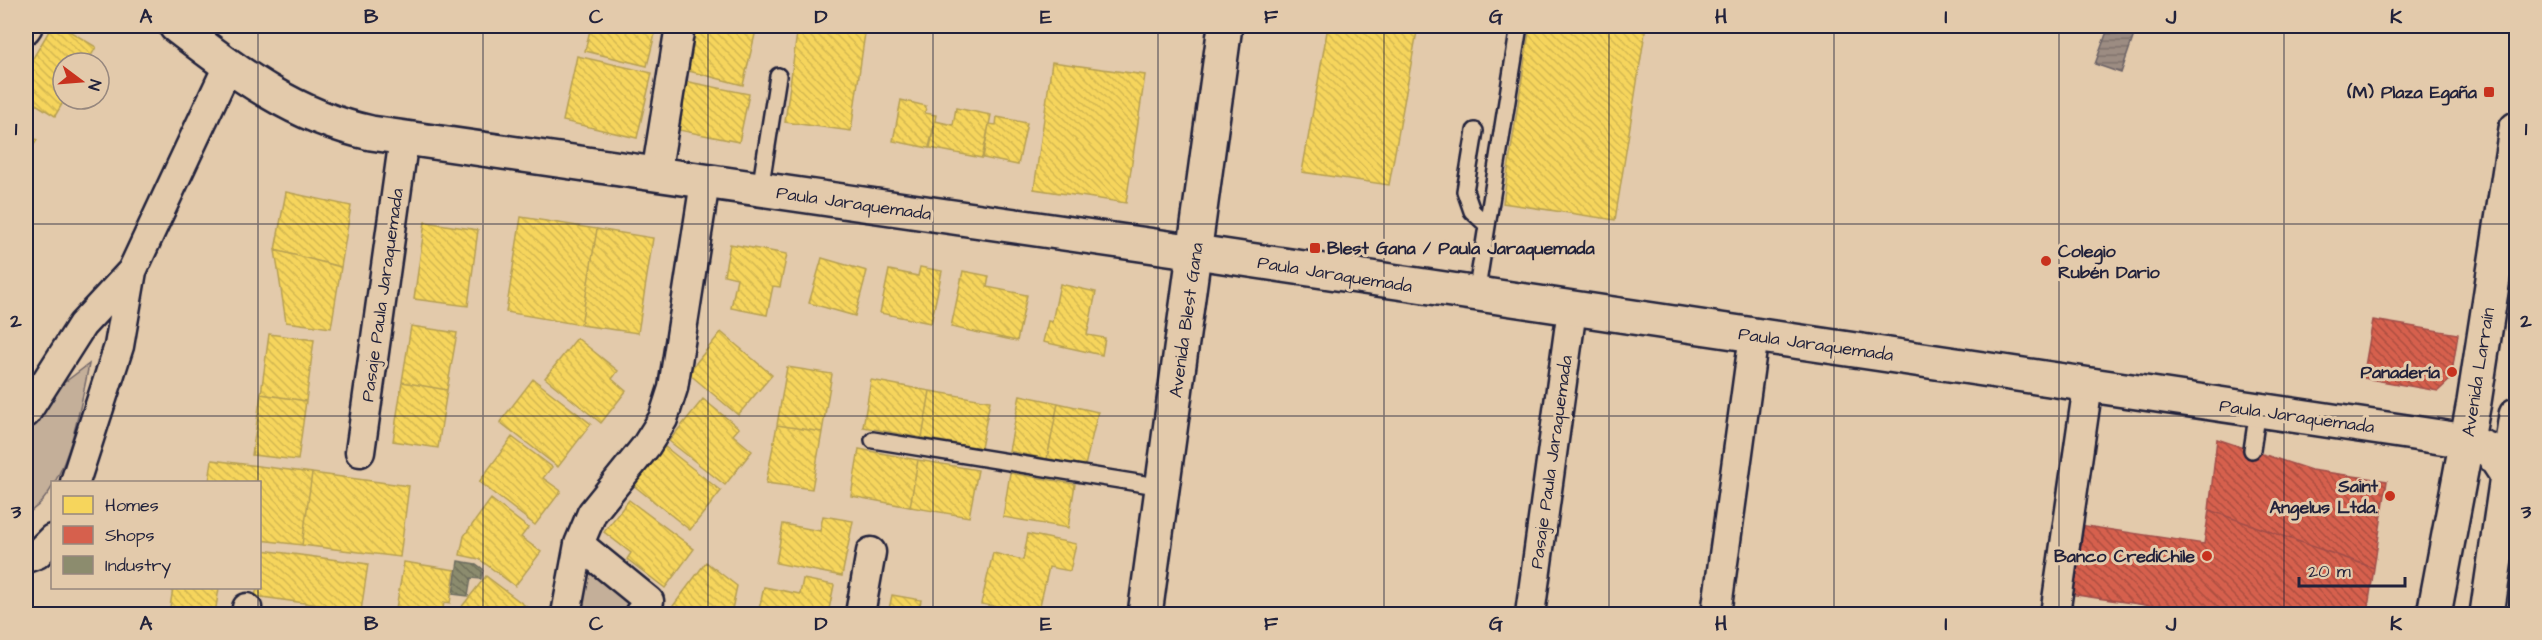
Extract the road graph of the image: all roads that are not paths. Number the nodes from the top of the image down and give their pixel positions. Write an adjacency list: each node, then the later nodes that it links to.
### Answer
1 (28, 26): 6 (street)
2 (176, 26): 7 (street, Paula Jaraquemada)
3 (680, 26): 12 (street)
4 (1226, 26): 16 (street, Avenida Blest Gana)
5 (1519, 26): 15 (lane)
6 (26, 29)
7 (228, 66): 11 (street, Paula Jaraquemada); 17 (street)
8 (778, 76): 14 (lane)
9 (2517, 129): 26 (street, Avenida Larraín)
10 (1475, 131): 15 (lane)
11 (404, 138): 12 (street, Paula Jaraquemada); 28 (street, Pasaje Paula Jaraquemada)
12 (656, 175): 13 (street, Paula Jaraquemada)
13 (705, 182): 14 (street, Paula Jaraquemada); 33 (street)
14 (760, 190): 16 (street, Paula Jaraquemada)
15 (1487, 225): 18 (lane)
16 (1196, 252): 18 (street, Paula Jaraquemada); 30 (street, Avenida Blest Gana)
17 (132, 271): 23 (street); 29 (street)
18 (1476, 295): 19 (street, Paula Jaraquemada)
19 (1572, 309): 20 (street, Paula Jaraquemada); 40 (street, Pasaje Paula Jaraquemada)
20 (1754, 335): 21 (street, Paula Jaraquemada); 41 (street)
21 (2088, 385): 22 (street, Paula Jaraquemada); 42 (street)
22 (2258, 410): 26 (street, Paula Jaraquemada); 27 (lane)
23 (26, 413)
24 (2517, 415): 31 (street)
25 (873, 440): 30 (lane)
26 (2467, 441): 31 (street, Paula Jaraquemada); 43 (street, Avenida Larraín)
27 (2252, 450)
28 (360, 452)
29 (76, 481)
30 (1163, 487): 39 (street, Avenida Blest Gana)
31 (2509, 489): 44 (street)
32 (51, 540): 35 (street)
33 (579, 544): 36 (street); 37 (street)
34 (871, 552): 38 (street)
35 (26, 558)
36 (566, 615)
37 (639, 615)
38 (860, 615)
39 (1146, 615)
40 (1530, 615)
41 (1716, 615)
42 (2055, 615)
43 (2434, 615)
44 (2487, 615)

